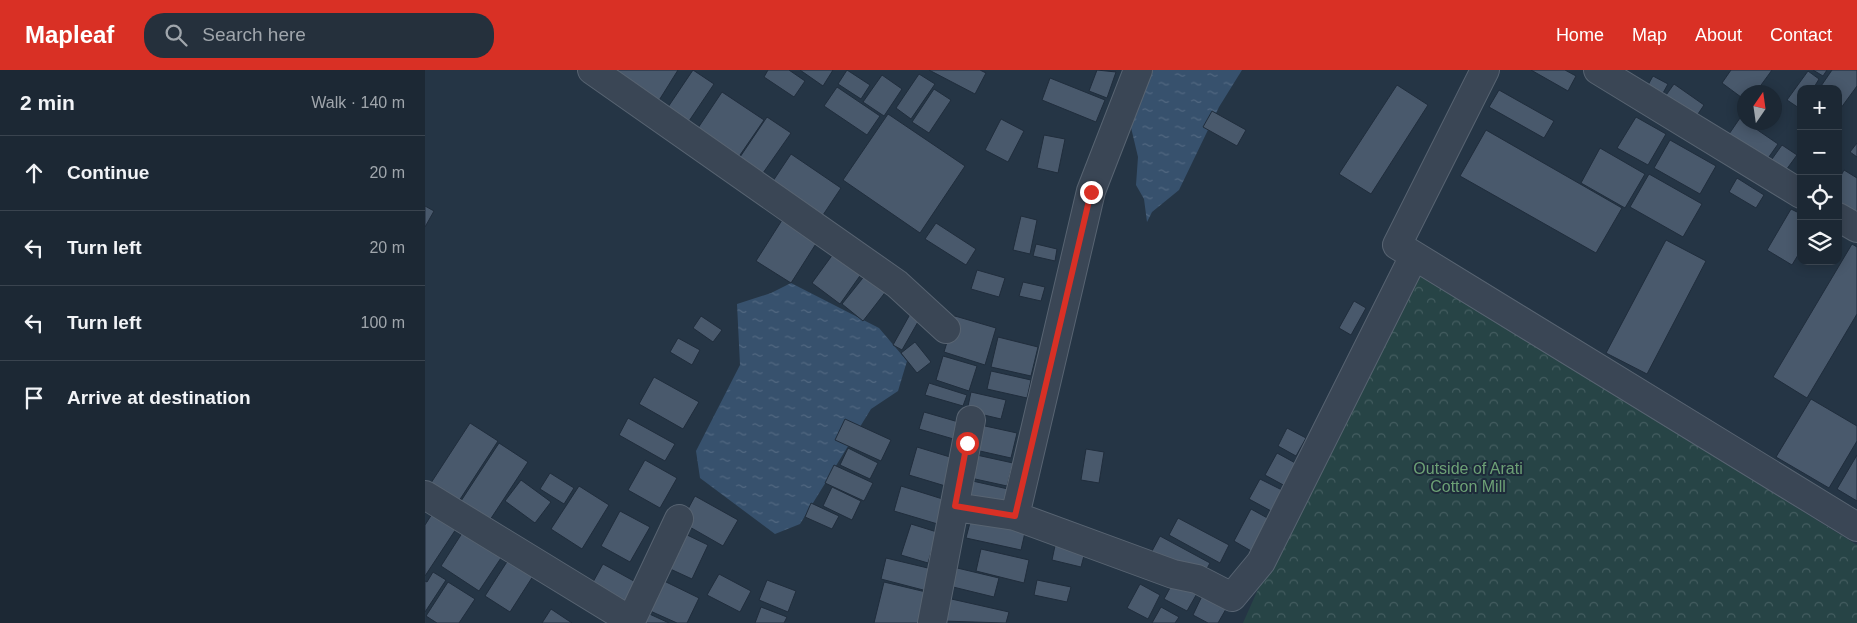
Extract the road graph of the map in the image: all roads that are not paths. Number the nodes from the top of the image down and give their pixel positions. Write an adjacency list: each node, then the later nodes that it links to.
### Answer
1 (593, 70): 9 (street)
2 (1138, 70): 13 (street)
3 (1485, 70): 8 (street)
4 (1599, 70): 5 (street)
5 (1797, 192)
6 (1842, 219): 7 (street)
7 (1857, 228)
8 (1414, 256): 13 (street); 15 (street)
9 (947, 328)
10 (971, 420): 12 (street)
11 (425, 495): 16 (street)
12 (955, 506): 13 (street); 17 (street)
13 (1015, 516)
14 (679, 519): 16 (street)
15 (1857, 527)
16 (631, 622)
17 (932, 623)

